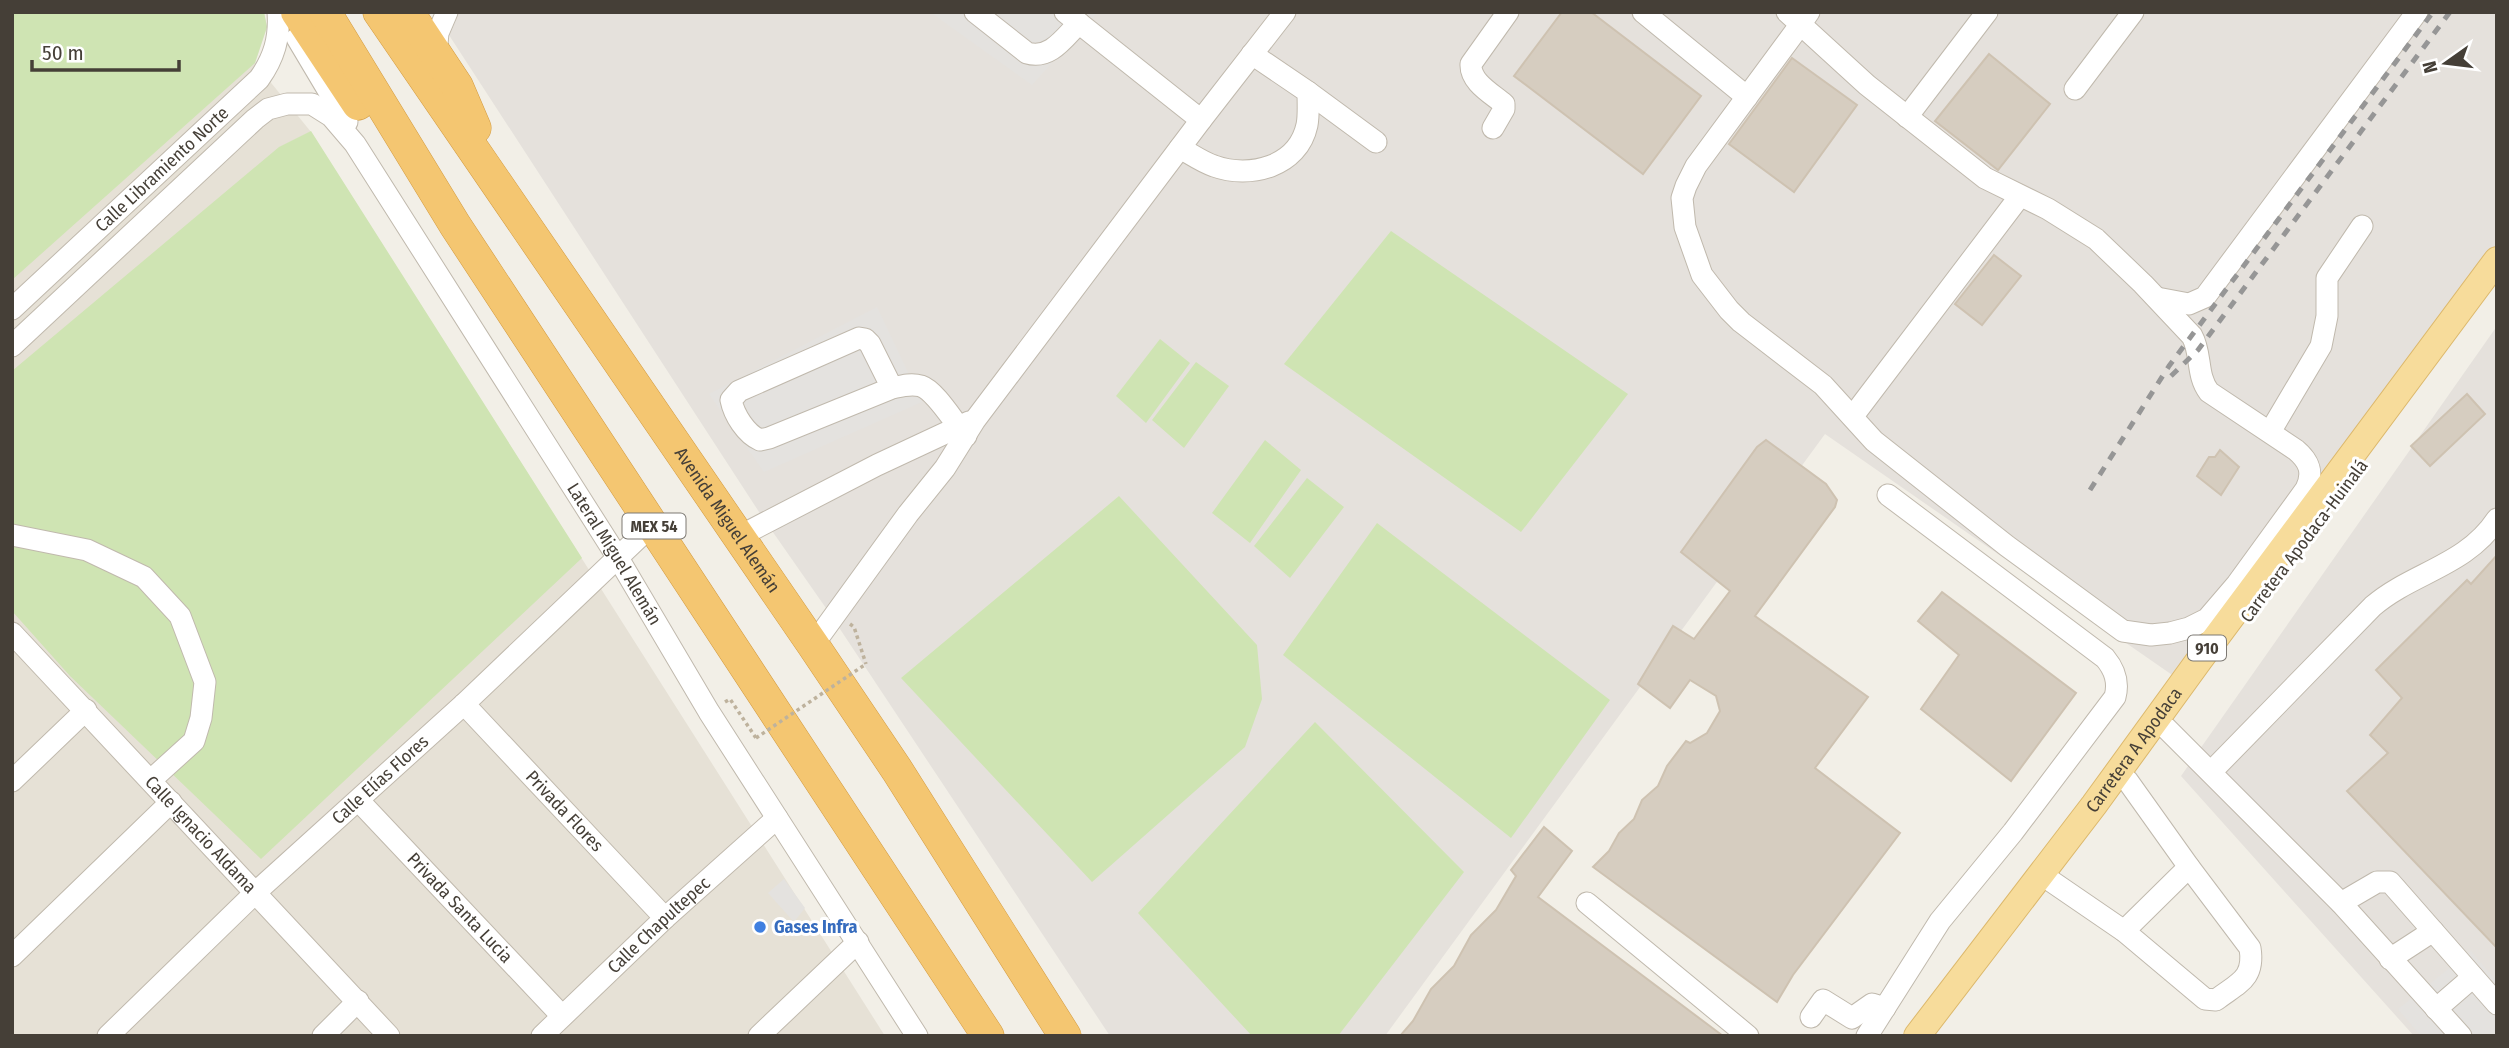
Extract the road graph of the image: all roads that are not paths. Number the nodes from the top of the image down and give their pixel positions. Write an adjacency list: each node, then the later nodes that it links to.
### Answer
1 (280, 12): 29 (street); 35 (street, Calle Libramiento Norte)
2 (297, 12): 30 (highway)
3 (325, 12): 30 (highway, MEX 54)
4 (379, 12): 27 (highway, Avenida Miguel Alemán)
5 (408, 12): 17 (highway)
6 (447, 12): 17 (street)
7 (975, 12): 15 (street)
8 (1285, 12): 16 (street)
9 (1507, 12): 24 (street)
10 (1643, 12): 20 (street)
11 (1987, 12): 22 (street)
12 (2133, 12): 18 (street)
13 (2417, 12): 34 (street)
14 (1799, 17): 20 (street); 22 (street)
15 (1072, 18): 23 (street)
16 (1252, 54): 19 (street); 23 (street)
17 (436, 55): 27 (highway)
18 (2075, 89)
19 (1308, 92): 25 (street); 26 (street)
20 (1747, 97): 38 (street)
21 (288, 104): 29 (street, Lateral Miguel Alemán); 36 (street, Calle Libramiento Norte)
22 (1907, 117): 28 (street)
23 (1200, 120): 26 (street)
24 (1493, 128)
25 (1376, 142)
26 (1180, 148): 39 (street)
27 (503, 194): 45 (highway, Avenida Miguel Alemán)
28 (2020, 196): 34 (street); 38 (street)
29 (399, 211): 46 (street, Lateral Miguel Alemán)
30 (455, 225): 43 (highway, MEX 54)
31 (2362, 226): 40 (street)
32 (2497, 260): 87 (main road, Carretera A Apodaca / 910)
33 (2497, 282): 51 (main road, Carretera Apodaca-Huinalá / 910)
34 (2157, 298): 40 (street)
35 (12, 309)
36 (12, 346)
37 (892, 388): 37 (street); 39 (street)
38 (1853, 416): 40 (street)
39 (966, 427): 45 (street); 48 (street)
40 (2270, 432)
41 (1888, 495): 73 (street)
42 (2497, 519): 52 (street)
43 (653, 524): 46 (street, Calle Elías Flores); 83 (highway, MEX 54)
44 (12, 535): 53 (street)
45 (740, 536): 48 (highway, Avenida Miguel Alemán)
46 (618, 558): 49 (street, Calle Elías Flores); 58 (street, Lateral Miguel Alemán)
47 (12, 633): 50 (street, Calle Ignacio Aldama)
48 (813, 645): 84 (highway, Avenida Miguel Alemán)
49 (464, 705): 56 (street, Calle Elías Flores); 64 (street, Privada Flores)
50 (86, 710): 53 (street, Calle Ignacio Aldama); 55 (street)
51 (2166, 728): 52 (street); 54 (main road, Carretera Apodaca-Huinalá / 910)
52 (2211, 772): 62 (street)
53 (151, 780): 57 (street, Calle Ignacio Aldama)
54 (2127, 780): 59 (street); 60 (main road, Carretera Apodaca-Huinalá / 910)
55 (12, 781)
56 (359, 801): 61 (street, Calle Elías Flores); 75 (street, Privada Santa Lucia)
57 (171, 802): 61 (street, Calle Ignacio Aldama); 68 (street)
58 (777, 818): 64 (street, Calle Chapultepec); 67 (street, Lateral Miguel Alemán)
59 (2189, 867): 65 (street); 65 (street)
60 (2051, 881): 65 (street); 88 (main road, Carretera Apodaca-Huinalá / 910)
61 (256, 892): 71 (street, Calle Ignacio Aldama); 77 (street, Calle Elías Flores)
62 (2341, 902): 66 (street); 69 (street)
63 (1587, 903): 85 (street)
64 (665, 918): 75 (street, Calle Chapultepec)
65 (2124, 931)
66 (2433, 931): 69 (street); 70 (street)
67 (858, 942): 81 (street); 82 (street, Lateral Miguel Alemán)
68 (12, 956)
69 (2390, 959): 74 (street)
70 (2473, 977): 72 (street); 74 (street)
71 (358, 1001): 78 (street); 79 (street, Calle Ignacio Aldama)
72 (2497, 1004)
73 (1885, 1008): 76 (street); 86 (street)
74 (2436, 1009): 89 (street)
75 (562, 1016): 80 (street, Calle Chapultepec)
76 (1811, 1017)
77 (108, 1036)
78 (323, 1036)
79 (389, 1036)
80 (542, 1036)
81 (759, 1036)
82 (917, 1036)
83 (988, 1036)
84 (1065, 1036)
85 (1748, 1036)
86 (1867, 1036)
87 (1917, 1036)
88 (1935, 1036)
89 (2461, 1036)

